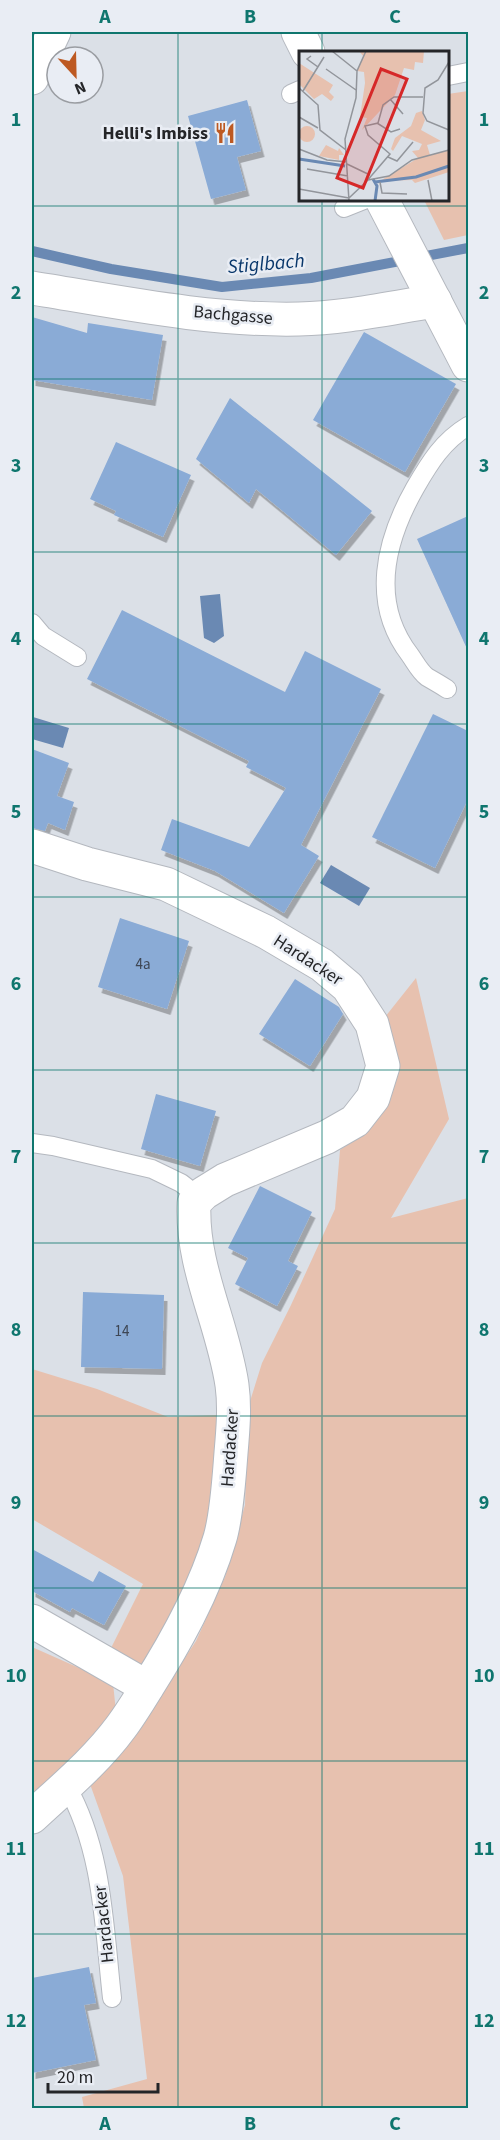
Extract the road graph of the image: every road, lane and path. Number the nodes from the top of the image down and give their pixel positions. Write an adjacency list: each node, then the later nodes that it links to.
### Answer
1 (54, 32): 6 (street)
2 (298, 32): 3 (street)
3 (308, 51)
4 (468, 72): 5 (lane)
5 (449, 76)
6 (32, 78)
7 (362, 201): 9 (lane)
8 (383, 201): 11 (street)
9 (344, 208)
10 (32, 288): 11 (street, Bachgasse)
11 (435, 301): 12 (street)
12 (460, 328): 13 (street)
13 (468, 365)
14 (468, 426): 17 (lane)
15 (32, 623): 16 (lane)
16 (77, 657)
17 (447, 689)
18 (32, 846): 20 (street, Hardacker)
19 (32, 1143): 20 (lane)
20 (199, 1197): 22 (street, Hardacker)
21 (32, 1621): 22 (street)
22 (147, 1687): 23 (street, Hardacker)
23 (66, 1785): 24 (street, Hardacker); 25 (lane, Hardacker)
24 (32, 1817)
25 (112, 1998)

